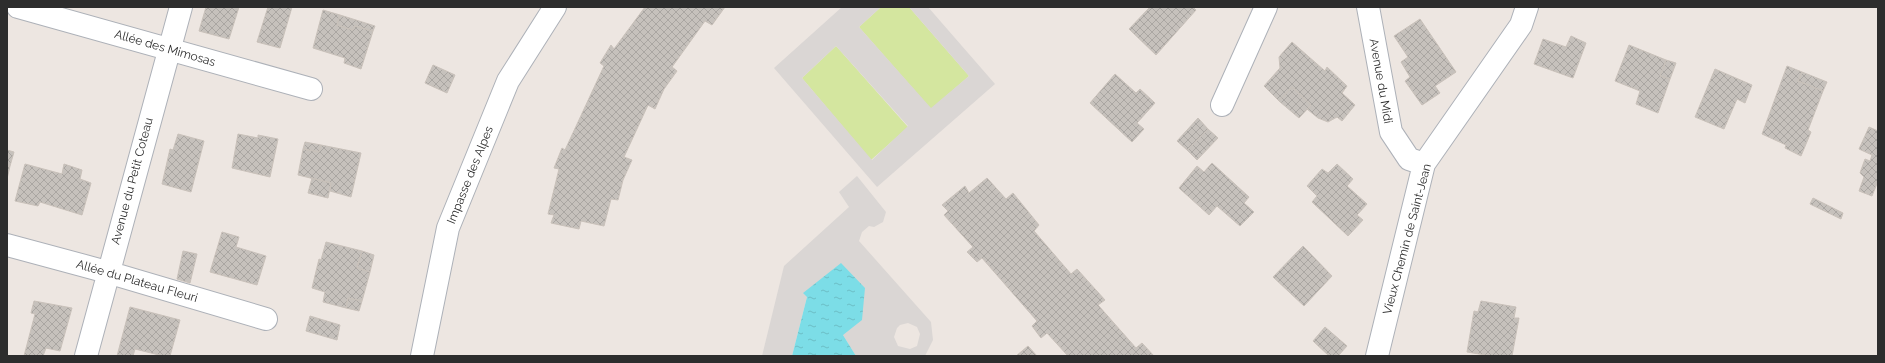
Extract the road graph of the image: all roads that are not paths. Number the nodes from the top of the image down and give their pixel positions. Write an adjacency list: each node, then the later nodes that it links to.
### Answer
1 (18, 7): 7 (street, Allée des Mimosas)
2 (180, 7): 7 (street, Avenue du Petit Coteau)
3 (555, 7): 15 (street, Impasse des Alpes)
4 (1266, 7): 9 (street)
5 (1368, 7): 10 (street, Avenue du Midi)
6 (1527, 7): 10 (street, Vieux Chemin de Saint-Jean)
7 (168, 49): 8 (street, Allée des Mimosas); 12 (street, Avenue du Petit Coteau)
8 (311, 89)
9 (1222, 105)
10 (1424, 164): 16 (street, Vieux Chemin de Saint-Jean)
11 (7, 245): 12 (street, Allée du Plateau Fleuri)
12 (107, 272): 13 (street, Allée du Plateau Fleuri); 14 (street, Avenue du Petit Coteau)
13 (266, 319)
14 (86, 356)
15 (422, 356)
16 (1377, 356)

